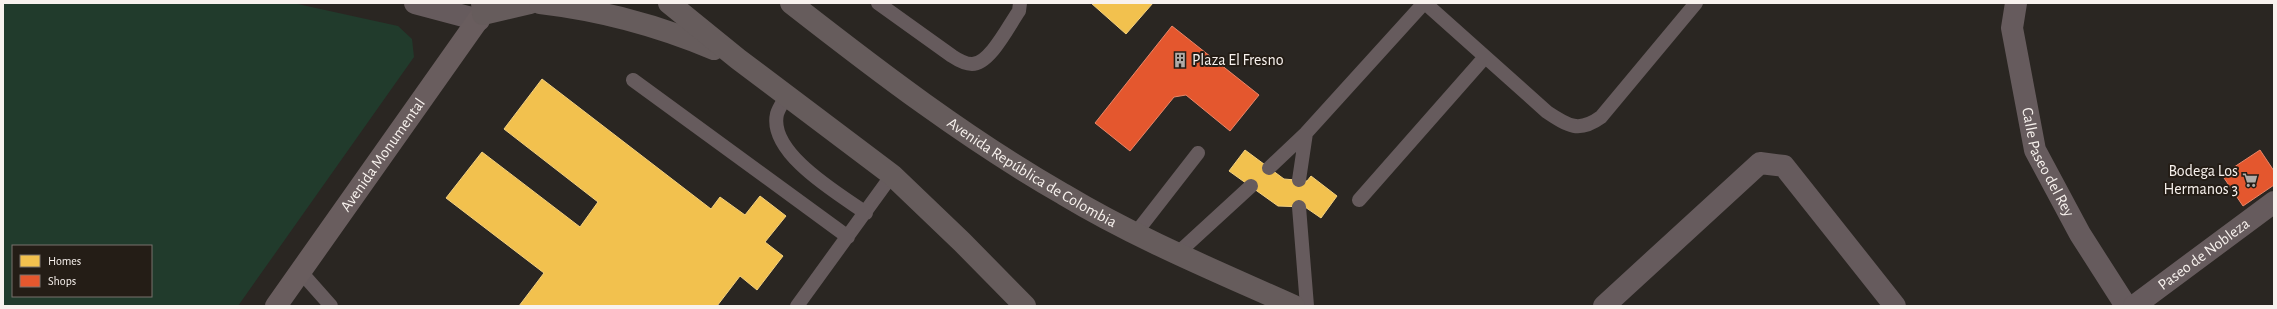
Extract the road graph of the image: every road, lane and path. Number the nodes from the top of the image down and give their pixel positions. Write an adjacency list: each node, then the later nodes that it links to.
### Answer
1 (415, 3): 11 (street)
2 (530, 3): 11 (main road)
3 (540, 3): 13 (main road)
4 (669, 3): 13 (main road)
5 (791, 3): 26 (main road, Avenida República de Colombia)
6 (878, 3): 7 (lane)
7 (1020, 3)
8 (1424, 3): 12 (lane); 16 (lane)
9 (1696, 3): 12 (lane)
10 (2016, 3): 38 (street, Calle Paseo del Rey)
11 (483, 10): 29 (main road, Avenida Monumental)
12 (1486, 57): 22 (lane)
13 (738, 59): 15 (main road)
14 (633, 80): 27 (lane)
15 (787, 95): 19 (main road); 25 (lane)
16 (1306, 133): 18 (lane); 20 (lane)
17 (1198, 153): 26 (lane)
18 (1270, 168)
19 (892, 175): 25 (lane); 33 (main road)
20 (1299, 180)
21 (1251, 186): 28 (lane)
22 (1359, 200)
23 (2274, 202): 39 (street, Paseo de Nobleza)
24 (1298, 207): 35 (lane)
25 (866, 212): 27 (lane)
26 (1135, 234): 28 (main road, Avenida República de Colombia)
27 (848, 237): 32 (lane)
28 (1178, 253): 34 (main road, Avenida República de Colombia)
29 (300, 271): 30 (main road, Avenida Monumental); 31 (lane)
30 (276, 306)
31 (331, 306)
32 (797, 306)
33 (1025, 306)
34 (1294, 306)
35 (1307, 306)
36 (1604, 306): 37 (street)
37 (1895, 306)
38 (2126, 306)
39 (2134, 306)

